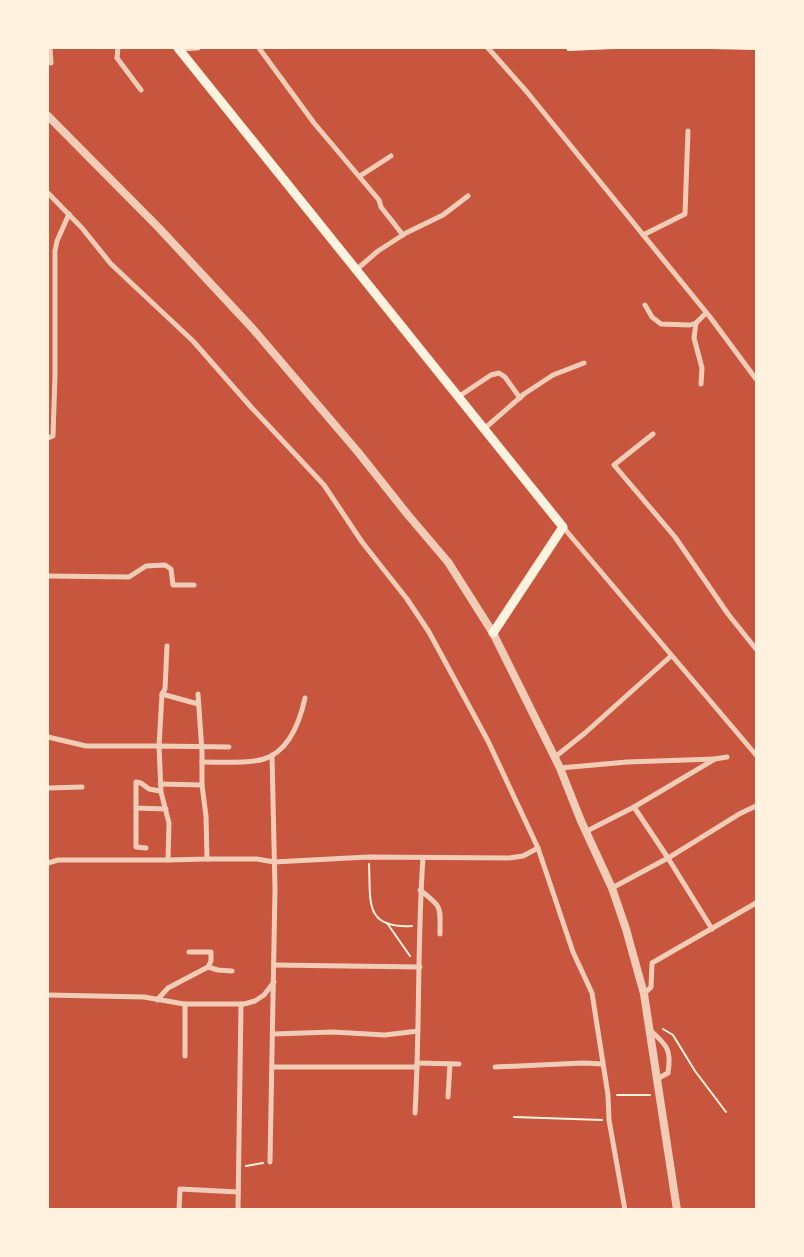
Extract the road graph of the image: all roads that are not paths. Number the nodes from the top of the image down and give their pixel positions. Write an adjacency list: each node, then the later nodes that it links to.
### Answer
1 (50, 48): 7 (street)
2 (118, 48): 8 (street)
3 (179, 48): 4 (street); 18 (main road)
4 (198, 48)
5 (259, 48): 12 (street)
6 (488, 48): 17 (street)
7 (51, 63)
8 (141, 90)
9 (48, 116): 33 (street)
10 (688, 131): 17 (street)
11 (391, 156): 12 (street)
12 (360, 176): 16 (street)
13 (48, 193): 15 (street)
14 (468, 196): 16 (street)
15 (69, 214): 29 (street); 62 (street)
16 (403, 235): 18 (street)
17 (643, 235): 20 (street)
18 (356, 270): 25 (main road)
19 (645, 305): 21 (street)
20 (706, 313): 21 (street); 23 (street)
21 (696, 323): 24 (street)
22 (584, 363): 26 (street)
23 (756, 379)
24 (701, 384)
25 (458, 397): 26 (street); 27 (main road)
26 (520, 398): 27 (street)
27 (484, 429): 30 (main road)
28 (653, 434): 35 (street)
29 (48, 438)
30 (563, 527): 33 (main road); 36 (street)
31 (48, 576): 32 (street)
32 (194, 585)
33 (493, 633): 47 (street)
34 (167, 646): 37 (street)
35 (756, 649)
36 (671, 656): 46 (street); 47 (street)
37 (162, 694): 40 (street); 42 (street)
38 (198, 694): 40 (street)
39 (305, 698): 45 (street)
40 (198, 704): 44 (street)
41 (48, 737): 42 (street)
42 (159, 746): 44 (street); 55 (street)
43 (229, 747): 44 (street)
44 (201, 748): 50 (street)
45 (272, 755): 50 (street); 67 (street)
46 (756, 755)
47 (555, 757): 51 (street)
48 (727, 757): 49 (street)
49 (715, 759): 51 (street); 57 (street)
50 (202, 762): 52 (street)
51 (560, 768): 60 (street)
52 (202, 785): 55 (street); 65 (street)
53 (82, 787): 54 (street)
54 (48, 788)
55 (160, 788): 58 (street); 59 (street)
56 (756, 806): 64 (street)
57 (634, 807): 60 (street); 64 (street)
58 (136, 808): 59 (street); 61 (street)
59 (166, 809): 66 (street)
60 (587, 831): 69 (street)
61 (146, 848)
62 (538, 848): 63 (street); 91 (street)
63 (423, 858): 67 (street); 70 (street)
64 (668, 858): 69 (street); 72 (street)
65 (207, 859): 66 (street); 67 (street)
66 (168, 860): 68 (street)
67 (274, 862): 75 (street)
68 (48, 864)
69 (612, 888): 80 (street)
70 (420, 890): 73 (street); 77 (street)
71 (756, 904): 72 (street)
72 (712, 929): 80 (street)
73 (440, 934)
74 (189, 952): 76 (street)
75 (274, 965): 77 (street); 79 (street)
76 (208, 966): 78 (street); 82 (street)
77 (420, 967): 86 (street)
78 (232, 971)
79 (274, 982): 84 (street); 87 (street)
80 (644, 994): 85 (street)
81 (48, 995): 82 (street)
82 (157, 1000): 83 (street)
83 (185, 1004): 84 (street); 88 (street)
84 (242, 1004): 99 (street)
85 (650, 1030): 95 (street); 95 (street)
86 (418, 1031): 87 (street); 92 (street)
87 (273, 1034): 93 (street)
88 (185, 1056)
89 (450, 1064): 90 (street); 92 (street); 96 (street)
90 (459, 1064)
91 (603, 1064): 94 (street); 102 (street)
92 (417, 1065): 93 (street); 97 (street)
93 (273, 1067): 98 (street)
94 (496, 1067)
95 (657, 1079): 103 (street)
96 (448, 1097)
97 (415, 1113)
98 (270, 1162)
99 (238, 1192): 100 (street); 101 (street)
100 (179, 1210)
101 (238, 1210)
102 (625, 1210)
103 (677, 1210)

